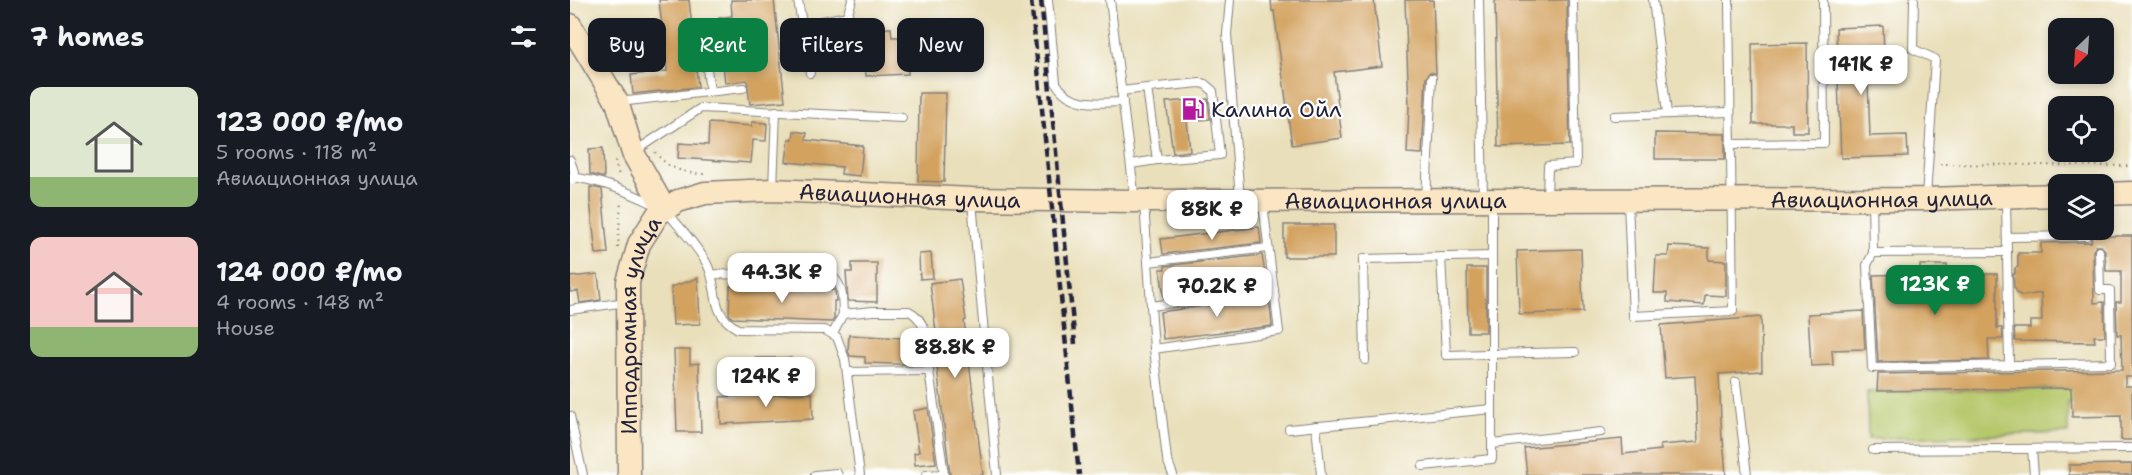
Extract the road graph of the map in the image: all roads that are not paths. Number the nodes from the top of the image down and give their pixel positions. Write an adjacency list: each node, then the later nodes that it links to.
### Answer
1 (798, 0): 12 (lane)
2 (852, 0): 13 (lane)
3 (1048, 0): 22 (lane)
4 (1110, 0): 20 (lane)
5 (1230, 0): 43 (lane)
6 (1479, 0): 45 (lane)
7 (1573, 0): 46 (lane)
8 (1653, 0): 25 (lane)
9 (1729, 0): 24 (lane)
10 (1823, 0): 28 (lane)
11 (1914, 0): 42 (lane)
12 (802, 18)
13 (837, 18)
14 (570, 25): 21 (main road, Ипподромная улица)
15 (707, 72): 19 (lane)
16 (1432, 78): 44 (lane)
17 (743, 88): 19 (lane)
18 (1148, 88): 20 (lane); 31 (lane); 31 (lane)
19 (710, 91): 21 (lane)
20 (1122, 91): 22 (lane)
21 (617, 102): 29 (main road, Ипподромная улица)
22 (1123, 102): 32 (lane)
23 (776, 111): 27 (lane); 29 (lane); 34 (lane)
24 (1729, 112): 25 (lane); 28 (lane)
25 (1666, 113): 26 (lane)
26 (1614, 116)
27 (902, 118)
28 (1730, 144): 40 (lane)
29 (632, 150): 50 (main road, Ипподромная улица)
30 (570, 160): 33 (lane)
31 (1157, 160): 32 (lane)
32 (1131, 164): 48 (lane)
33 (572, 178): 50 (lane)
34 (773, 190): 39 (main road, Авиационная улица); 50 (main road, Авиационная улица)
35 (2132, 193): 36 (main road)
36 (2114, 194)
37 (2048, 195): 38 (main road, Авиационная улица)
38 (2006, 196): 42 (main road, Авиационная улица); 52 (lane)
39 (972, 199): 48 (main road, Авиационная улица); 91 (lane)
40 (1730, 199): 41 (main road, Авиационная улица); 47 (main road, Авиационная улица); 47 (lane)
41 (1872, 199): 42 (main road, Авиационная улица); 56 (lane)
42 (1926, 199)
43 (1240, 200): 48 (main road, Авиационная улица); 49 (main road, Авиационная улица)
44 (1426, 200): 45 (main road, Авиационная улица); 49 (main road, Авиационная улица)
45 (1488, 200): 46 (main road, Авиационная улица); 57 (lane)
46 (1547, 200): 47 (main road, Авиационная улица)
47 (1627, 200)
48 (1140, 201): 59 (lane)
49 (1262, 201): 53 (lane)
50 (664, 208): 60 (lane); 62 (main road, Ипподромная улица)
51 (2048, 236): 52 (lane)
52 (2007, 237): 55 (lane)
53 (1268, 248): 59 (lane); 61 (lane)
54 (2099, 251): 71 (lane)
55 (2007, 252): 56 (lane); 71 (lane)
56 (1873, 253): 71 (lane)
57 (1492, 256): 58 (lane); 69 (lane)
58 (1441, 257): 69 (lane); 70 (lane)
59 (1148, 262): 63 (lane)
60 (712, 274): 65 (lane); 66 (lane)
61 (1274, 290): 63 (lane); 67 (lane)
62 (627, 302): 64 (lane); 86 (main road, Ипподромная улица)
63 (1151, 306): 67 (lane)
64 (570, 310)
65 (843, 314): 66 (lane); 72 (lane)
66 (832, 333): 73 (lane)
67 (1154, 349): 92 (lane)
68 (1575, 352): 69 (lane)
69 (1492, 354): 75 (lane)
70 (1365, 360)
71 (2008, 364)
72 (929, 371): 73 (lane); 90 (lane)
73 (847, 372): 89 (lane)
74 (1736, 382): 94 (lane)
75 (1492, 409): 77 (lane); 80 (lane)
76 (570, 416): 85 (lane)
77 (1316, 426): 78 (lane); 93 (lane)
78 (1289, 429)
79 (1601, 432): 80 (lane)
80 (1492, 444): 84 (lane)
81 (2132, 448): 82 (lane)
82 (2032, 449): 83 (lane); 95 (lane)
83 (1873, 450)
84 (1423, 466)
85 (583, 475)
86 (629, 475)
87 (815, 475): 88 (lane)
88 (838, 475)
89 (860, 475)
90 (926, 475)
91 (997, 475)
92 (1173, 475)
93 (1321, 475)
94 (1747, 475)
95 (2034, 475)

